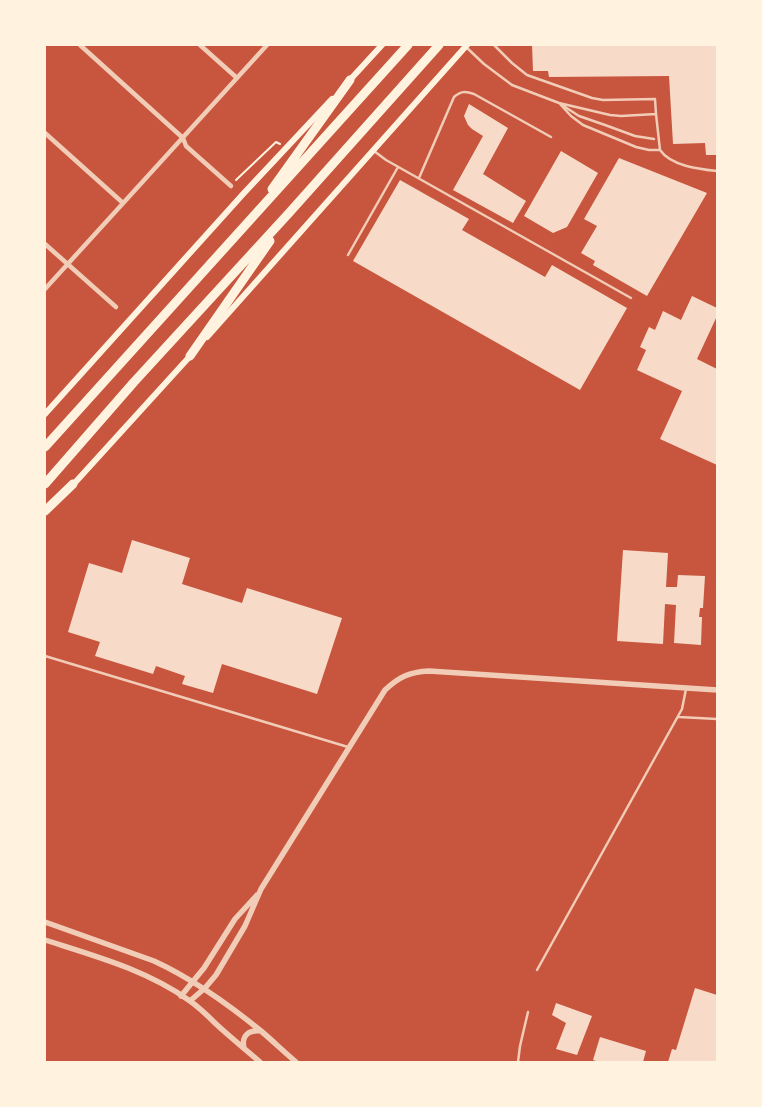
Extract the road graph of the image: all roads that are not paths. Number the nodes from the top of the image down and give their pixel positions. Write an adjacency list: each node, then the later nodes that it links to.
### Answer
1 (80, 45): 14 (street)
2 (200, 45): 9 (street)
3 (267, 45): 9 (street)
4 (382, 45): 10 (main road)
5 (408, 45): 25 (highway)
6 (439, 45): 24 (highway)
7 (466, 45): 11 (lane); 17 (main road)
8 (494, 45): 12 (lane)
9 (237, 78): 14 (street)
10 (350, 80): 25 (highway); 33 (main road)
11 (559, 103): 12 (lane); 16 (lane); 18 (lane)
12 (656, 114): 18 (lane)
13 (45, 133): 23 (street)
14 (183, 138): 22 (street); 23 (street)
15 (551, 138): 21 (lane)
16 (654, 138)
17 (373, 150): 19 (lane); 32 (main road)
18 (660, 150): 20 (lane)
19 (398, 167): 21 (lane); 27 (lane)
20 (717, 171)
21 (419, 178): 30 (lane)
22 (231, 186)
23 (123, 203): 28 (street)
24 (289, 213): 32 (highway); 35 (highway)
25 (246, 225): 34 (highway)
26 (45, 244): 28 (street)
27 (348, 255)
28 (68, 264): 29 (street); 31 (street)
29 (45, 289)
30 (631, 298)
31 (116, 307)
32 (190, 356): 36 (main road)
33 (45, 414)
34 (45, 447)
35 (45, 484)
36 (73, 484): 37 (highway); 38 (main road)
37 (45, 511)
38 (45, 515)
39 (45, 656): 44 (lane)
40 (686, 688): 41 (street); 42 (lane); 44 (street)
41 (717, 690)
42 (678, 717): 43 (lane); 48 (lane)
43 (717, 719)
44 (350, 748): 45 (street)
45 (261, 889): 49 (street); 50 (street)
46 (45, 922): 49 (street)
47 (45, 940): 51 (street)
48 (537, 970)
49 (193, 981): 50 (street); 51 (street)
50 (205, 988): 52 (street); 54 (street)
51 (182, 996): 52 (street)
52 (190, 1001): 55 (street)
53 (528, 1012): 58 (lane)
54 (261, 1031): 55 (street); 57 (street)
55 (244, 1048): 56 (street)
56 (260, 1062)
57 (296, 1062)
58 (518, 1062)

